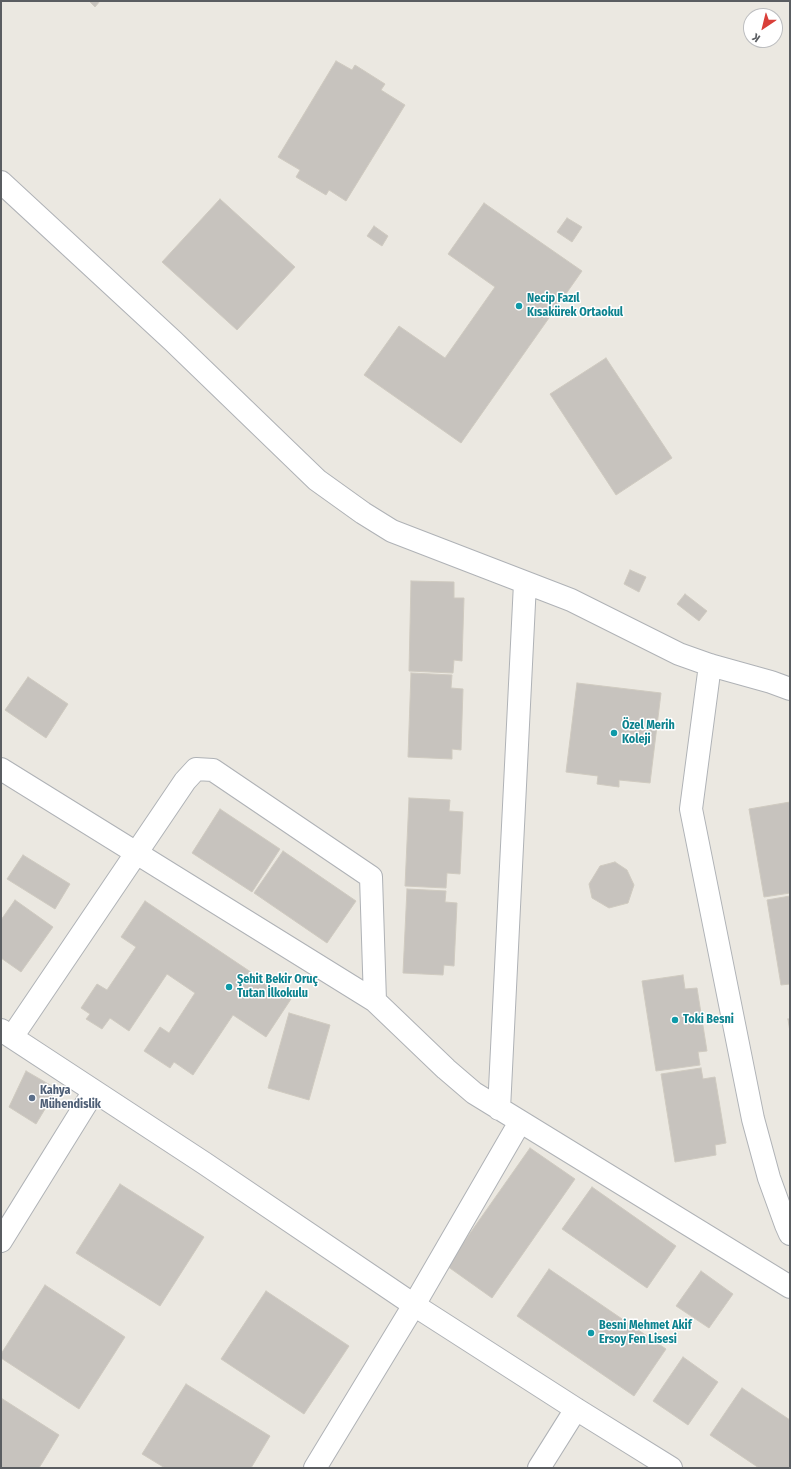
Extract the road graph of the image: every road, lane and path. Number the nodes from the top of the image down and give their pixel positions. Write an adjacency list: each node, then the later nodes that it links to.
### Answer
1 (1, 182): 2 (street)
2 (525, 583): 3 (street); 10 (street)
3 (710, 665): 4 (street); 12 (street)
4 (790, 689)
5 (1, 769): 6 (street)
6 (136, 853): 7 (street); 7 (street); 8 (street)
7 (375, 1001): 10 (street)
8 (7, 1033): 9 (street)
9 (94, 1091): 13 (street); 15 (street)
10 (498, 1110): 11 (street)
11 (520, 1122): 14 (street); 15 (street)
12 (790, 1234)
13 (1, 1241)
14 (786, 1280)
15 (414, 1304): 16 (street); 17 (street)
16 (576, 1409): 18 (street); 19 (street)
17 (315, 1468)
18 (539, 1468)
19 (671, 1468)

